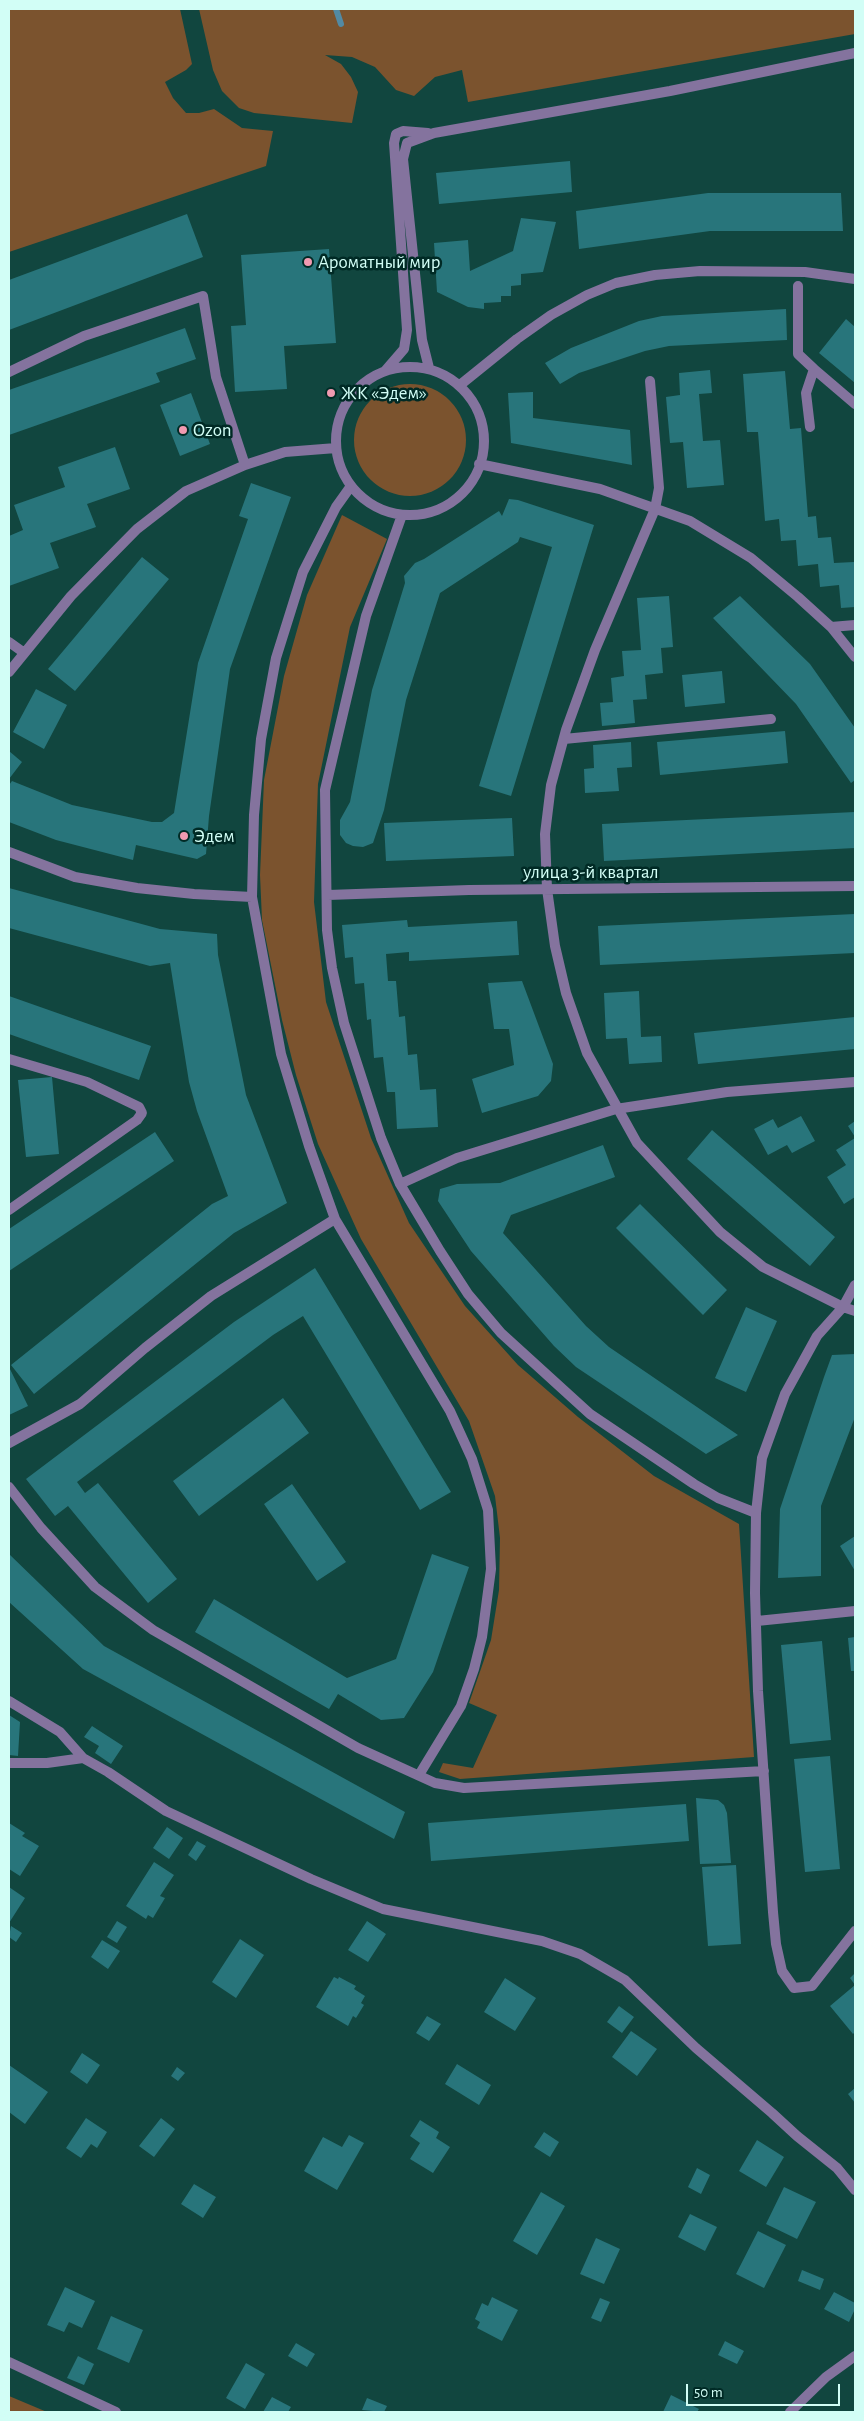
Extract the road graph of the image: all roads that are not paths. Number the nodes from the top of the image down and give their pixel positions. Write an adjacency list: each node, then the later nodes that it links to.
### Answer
1 (855, 54): 2 (street)
2 (434, 133): 5 (street); 8 (street)
3 (855, 279): 10 (street)
4 (798, 286): 6 (street)
5 (429, 368): 8 (street); 10 (street)
6 (814, 368): 11 (street); 12 (street)
7 (9, 372): 15 (street)
8 (385, 372): 13 (street)
9 (650, 380): 17 (street)
10 (460, 385): 14 (street)
11 (855, 404)
12 (810, 427)
13 (336, 448): 15 (street); 16 (street)
14 (479, 464): 17 (street); 18 (street)
15 (245, 465): 22 (street)
16 (351, 486): 18 (street); 31 (street)
17 (655, 509): 20 (street); 26 (street)
18 (402, 515): 30 (street)
19 (855, 625): 20 (street)
20 (831, 627): 23 (street)
21 (9, 642): 22 (street)
22 (23, 652): 24 (street)
23 (855, 657)
24 (9, 672)
25 (771, 718): 26 (street)
26 (564, 739): 29 (street)
27 (9, 852): 31 (street)
28 (855, 886): 29 (street, улица 3-й квартал)
29 (547, 890): 30 (street, улица 3-й квартал); 34 (street)
30 (328, 895): 35 (street)
31 (252, 897): 37 (street)
32 (9, 1060): 36 (street)
33 (855, 1082): 34 (street)
34 (616, 1109): 35 (street); 39 (street)
35 (400, 1184): 43 (street)
36 (9, 1210)
37 (335, 1219): 41 (street); 50 (street)
38 (855, 1285): 39 (street)
39 (843, 1307): 40 (street); 43 (street)
40 (855, 1311)
41 (9, 1444)
42 (9, 1487): 50 (street)
43 (756, 1513): 45 (street)
44 (855, 1611): 45 (street)
45 (757, 1621): 49 (street)
46 (9, 1701): 47 (street)
47 (83, 1758): 48 (street); 52 (street)
48 (9, 1763)
49 (764, 1771): 50 (street); 51 (street)
50 (419, 1776)
51 (855, 1931)
52 (855, 2190)
53 (855, 2356): 56 (street)
54 (9, 2362): 55 (street)
55 (116, 2412)
56 (790, 2412)

